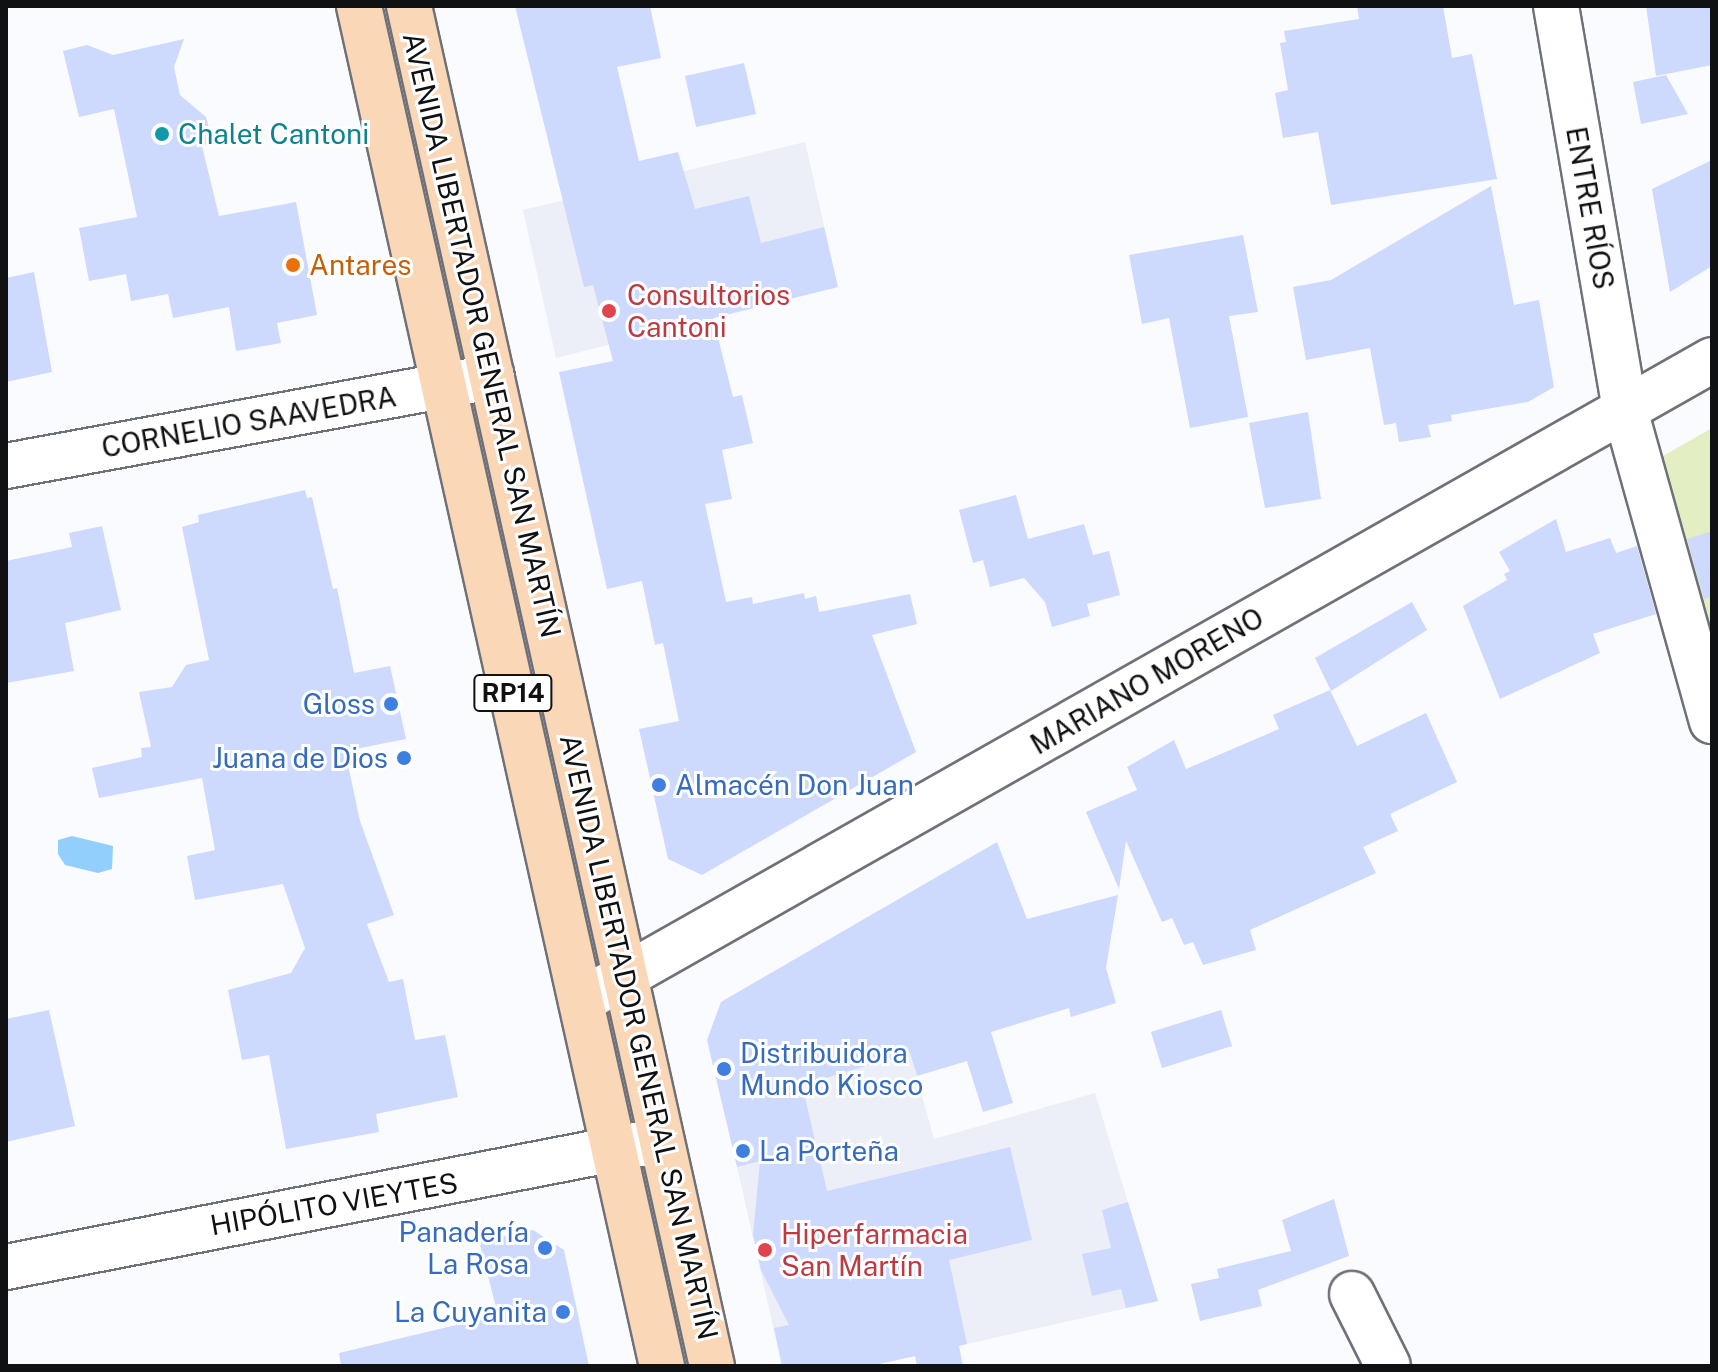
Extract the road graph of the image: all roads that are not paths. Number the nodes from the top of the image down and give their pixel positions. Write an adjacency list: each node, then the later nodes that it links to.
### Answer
1 (359, 6): 6 (main road, AVENIDA LIBERTADOR GENERAL SAN MARTÍN / RP14)
2 (409, 6): 5 (main road, AVENIDA LIBERTADOR GENERAL SAN MARTÍN / RP14)
3 (1556, 6): 7 (street, ENTRE RÍOS)
4 (1712, 360): 7 (street, MARIANO MORENO)
5 (492, 377): 6 (street, CORNELIO SAAVEDRA); 10 (main road, AVENIDA LIBERTADOR GENERAL SAN MARTÍN / RP14)
6 (446, 385): 8 (street, CORNELIO SAAVEDRA); 11 (main road, AVENIDA LIBERTADOR GENERAL SAN MARTÍN / RP14)
7 (1625, 410): 9 (street, ENTRE RÍOS); 10 (street, MARIANO MORENO)
8 (6, 466)
9 (1712, 721)
10 (625, 976): 11 (street, MARIANO MORENO); 12 (main road, AVENIDA LIBERTADOR GENERAL SAN MARTÍN / RP14)
11 (581, 1001): 13 (main road, AVENIDA LIBERTADOR GENERAL SAN MARTÍN / RP14)
12 (661, 1140): 13 (street, HIPÓLITO VIEYTES); 17 (main road, AVENIDA LIBERTADOR GENERAL SAN MARTÍN / RP14)
13 (614, 1150): 14 (street, HIPÓLITO VIEYTES); 16 (main road, AVENIDA LIBERTADOR GENERAL SAN MARTÍN / RP14)
14 (6, 1267)
15 (1352, 1294): 18 (street)
16 (662, 1366)
17 (712, 1366)
18 (1388, 1366)

